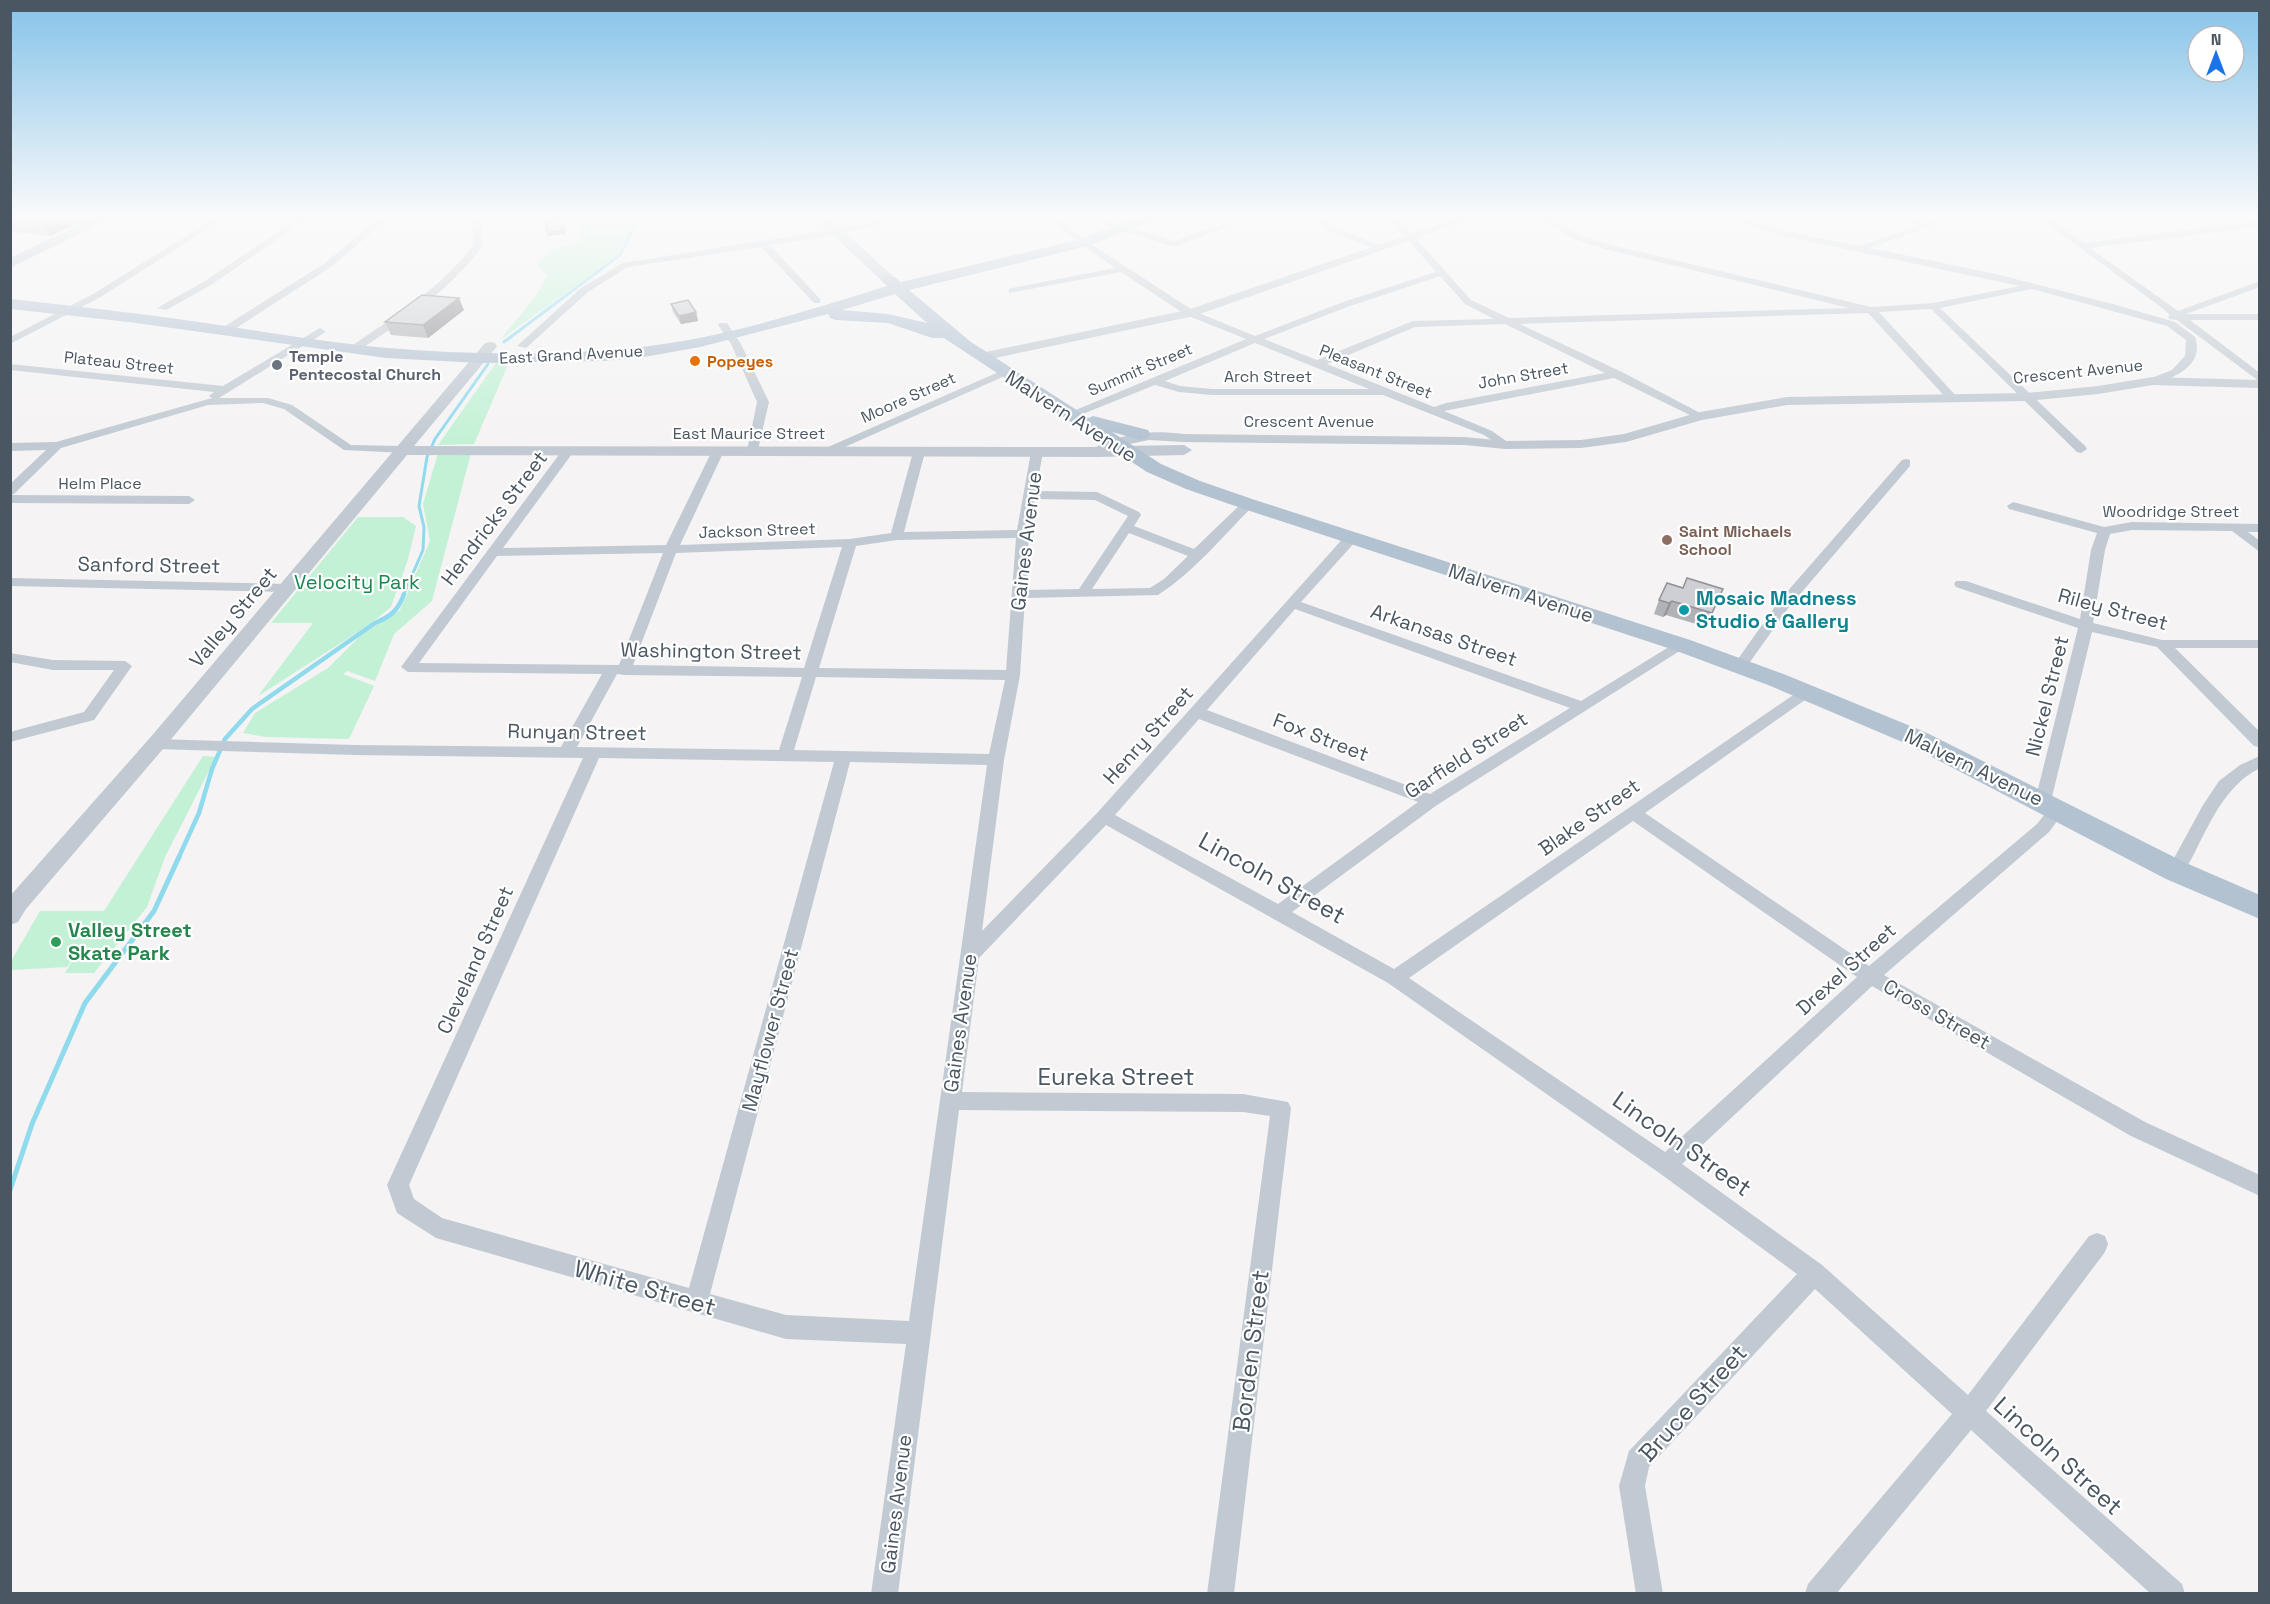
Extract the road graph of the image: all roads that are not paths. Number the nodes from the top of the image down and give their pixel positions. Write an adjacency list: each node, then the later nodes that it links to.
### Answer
1 (10, 293): 20 (main road)
2 (101, 293): 20 (street)
3 (190, 293): 24 (street)
4 (285, 293): 31 (street)
5 (429, 293): 37 (street)
6 (584, 293): 41 (street)
7 (810, 293): 21 (street)
8 (854, 293): 21 (main road, East Grand Avenue)
9 (868, 293): 32 (main road, East Grand Avenue)
10 (903, 293): 44 (main road, Malvern Avenue)
11 (1159, 293): 27 (street, Pleasant Street)
12 (1249, 293): 27 (street)
13 (1374, 293): 38 (street, Summit Street)
14 (1459, 293): 33 (street)
15 (1799, 293): 26 (street)
16 (1999, 293): 23 (street)
17 (2060, 293): 28 (street, Crescent Avenue)
18 (2144, 293): 29 (street)
19 (2234, 293): 29 (street)
20 (89, 300): 24 (main road); 25 (street)
21 (818, 301): 35 (main road, East Grand Avenue)
22 (10, 304): 25 (main road)
23 (1933, 306): 26 (street); 55 (street)
24 (162, 308): 31 (main road)
25 (70, 310): 34 (main road); 39 (street)
26 (1871, 310): 33 (street); 56 (street)
27 (1190, 313): 38 (street, Pleasant Street); 44 (street)
28 (2150, 317): 29 (street); 51 (street, Crescent Avenue)
29 (2177, 317): 30 (street); 49 (street)
30 (2259, 317)
31 (244, 320): 34 (street); 36 (main road)
32 (790, 321): 35 (main road, East Grand Avenue); 44 (main road)
33 (1505, 321): 45 (street); 48 (street)
34 (226, 330): 40 (main road)
35 (726, 330): 41 (main road, East Grand Avenue); 43 (main road, East Grand Avenue); 72 (street)
36 (320, 331): 37 (main road); 40 (street)
37 (370, 338): 42 (street); 43 (main road)
38 (1255, 339): 45 (street, Pleasant Street); 50 (street, Summit Street)
39 (10, 341)
40 (301, 342): 42 (main road); 53 (street)
41 (522, 346): 43 (main road, East Grand Avenue)
42 (354, 350): 43 (main road)
43 (485, 352): 69 (street, Valley Street)
44 (973, 352): 47 (main road, Malvern Avenue)
45 (1318, 364): 54 (street, Pleasant Street)
46 (10, 367): 53 (street, Plateau Street)
47 (1003, 373): 60 (main road, Malvern Avenue); 73 (street, Moore Street)
48 (1618, 374): 59 (street, John Street); 61 (street)
49 (2259, 379)
50 (1154, 381): 54 (street, Arch Street); 60 (street, Summit Street)
51 (2153, 381): 52 (street); 55 (street, Crescent Avenue)
52 (2259, 384)
53 (228, 388): 57 (street, Plateau Street); 58 (street)
54 (1384, 391): 59 (street, Pleasant Street)
55 (2026, 397): 56 (street, Crescent Avenue); 68 (street)
56 (1953, 399): 61 (street, Crescent Avenue)
57 (264, 400): 58 (street); 69 (street)
58 (207, 402): 65 (street)
59 (1434, 411): 64 (street, Pleasant Street)
60 (1071, 416): 62 (main road); 67 (main road, Malvern Avenue)
61 (1700, 416): 64 (street, Crescent Avenue)
62 (1141, 434): 63 (street, Crescent Avenue); 67 (street, Crescent Avenue)
63 (1184, 444): 64 (street, Crescent Avenue); 67 (street, Crescent Avenue)
64 (1505, 445)
65 (57, 446): 66 (street); 77 (street)
66 (10, 447)
67 (1112, 449): 75 (street, East Maurice Street); 81 (main road, Malvern Avenue)
68 (2081, 449)
69 (409, 450): 70 (street, East Maurice Street); 97 (street, Valley Street)
70 (568, 451): 71 (street, East Maurice Street); 93 (street, Hendricks Street)
71 (718, 451): 72 (street, East Maurice Street); 92 (street)
72 (753, 451): 73 (street, East Maurice Street)
73 (825, 451): 74 (street, East Maurice Street)
74 (919, 452): 75 (street, East Maurice Street); 88 (street)
75 (1037, 452): 78 (street, Gaines Avenue)
76 (1906, 463): 106 (street)
77 (10, 491)
78 (1030, 495): 84 (street); 87 (street, Gaines Avenue)
79 (10, 499): 80 (street, Helm Place)
80 (189, 500)
81 (1248, 504): 89 (main road, Malvern Avenue); 94 (street)
82 (2013, 506): 86 (street, Woodridge Street)
83 (2235, 527): 85 (street, Woodridge Street); 86 (street, Woodridge Street); 91 (street)
84 (1126, 528): 94 (street); 99 (street)
85 (2259, 528)
86 (2104, 531): 101 (street, Nickel Street)
87 (1023, 534): 88 (street, Jackson Street); 98 (street, Gaines Avenue)
88 (897, 536): 90 (street, Jackson Street)
89 (1351, 538): 100 (street, Henry Street); 104 (main road, Malvern Avenue)
90 (850, 543): 92 (street, Jackson Street); 109 (street)
91 (2259, 548)
92 (671, 549): 93 (street, Jackson Street); 108 (street)
93 (492, 552): 107 (street, Hendricks Street)
94 (1197, 555): 99 (street)
95 (10, 582): 97 (street, Sanford Street)
96 (1961, 584): 101 (street, Riley Street)
97 (286, 588): 116 (street, Valley Street)
98 (1017, 594): 99 (street); 110 (street, Gaines Avenue)
99 (1083, 594)
100 (1293, 604): 112 (street, Arkansas Street); 113 (street, Henry Street)
101 (2086, 626): 102 (street, Riley Street); 124 (street, Nickel Street)
102 (2162, 644): 103 (street, Riley Street); 115 (street)
103 (2259, 644)
104 (1682, 645): 106 (main road, Malvern Avenue); 112 (street, Garfield Street)
105 (10, 657): 114 (street)
106 (1740, 666): 111 (main road, Malvern Avenue)
107 (408, 667): 108 (street, Washington Street)
108 (618, 670): 109 (street, Washington Street); 117 (street)
109 (808, 674): 110 (street, Washington Street); 119 (street)
110 (1013, 675): 121 (street, Gaines Avenue)
111 (1807, 692): 124 (main road, Malvern Avenue); 125 (street, Blake Street)
112 (1581, 706): 123 (street, Garfield Street)
113 (1197, 712): 123 (street, Fox Street); 126 (street, Henry Street)
114 (10, 736)
115 (2259, 742)
116 (156, 744): 117 (street, Runyan Street); 130 (street, Valley Street)
117 (566, 753): 118 (street, Runyan Street)
118 (592, 753): 119 (street, Runyan Street); 137 (street, Cleveland Street)
119 (785, 754): 120 (street, Runyan Street)
120 (843, 757): 121 (street, Runyan Street); 141 (street, Mayflower Street)
121 (996, 760): 131 (street, Gaines Avenue)
122 (2259, 761): 127 (street)
123 (1431, 801): 129 (street, Garfield Street)
124 (2051, 805): 127 (main road, Malvern Avenue); 132 (street, Drexel Street)
125 (1633, 813): 132 (street, Cross Street); 133 (street, Blake Street)
126 (1104, 816): 129 (street, Lincoln Street); 131 (street, Henry Street)
127 (2176, 871): 128 (main road, Malvern Avenue)
128 (2259, 908)
129 (1280, 912): 133 (street, Lincoln Street)
130 (10, 916)
131 (970, 955): 134 (street, Gaines Avenue)
132 (1870, 976): 136 (street, Drexel Street); 138 (street, Cross Street)
133 (1395, 978): 136 (street, Lincoln Street)
134 (950, 1101): 135 (street, Eureka Street); 142 (street, Gaines Avenue)
135 (1281, 1108): 145 (street, Borden Street)
136 (1666, 1165): 140 (street, Lincoln Street)
137 (398, 1185): 141 (street, White Street)
138 (2259, 1186)
139 (2097, 1244): 143 (street)
140 (1814, 1273): 143 (street, Lincoln Street); 146 (street, Bruce Street)
141 (696, 1303): 142 (street, White Street)
142 (918, 1333): 144 (street, Gaines Avenue)
143 (1969, 1413): 147 (street); 148 (street, Lincoln Street)
144 (884, 1593)
145 (1220, 1593)
146 (1650, 1593)
147 (1818, 1593)
148 (2172, 1593)

